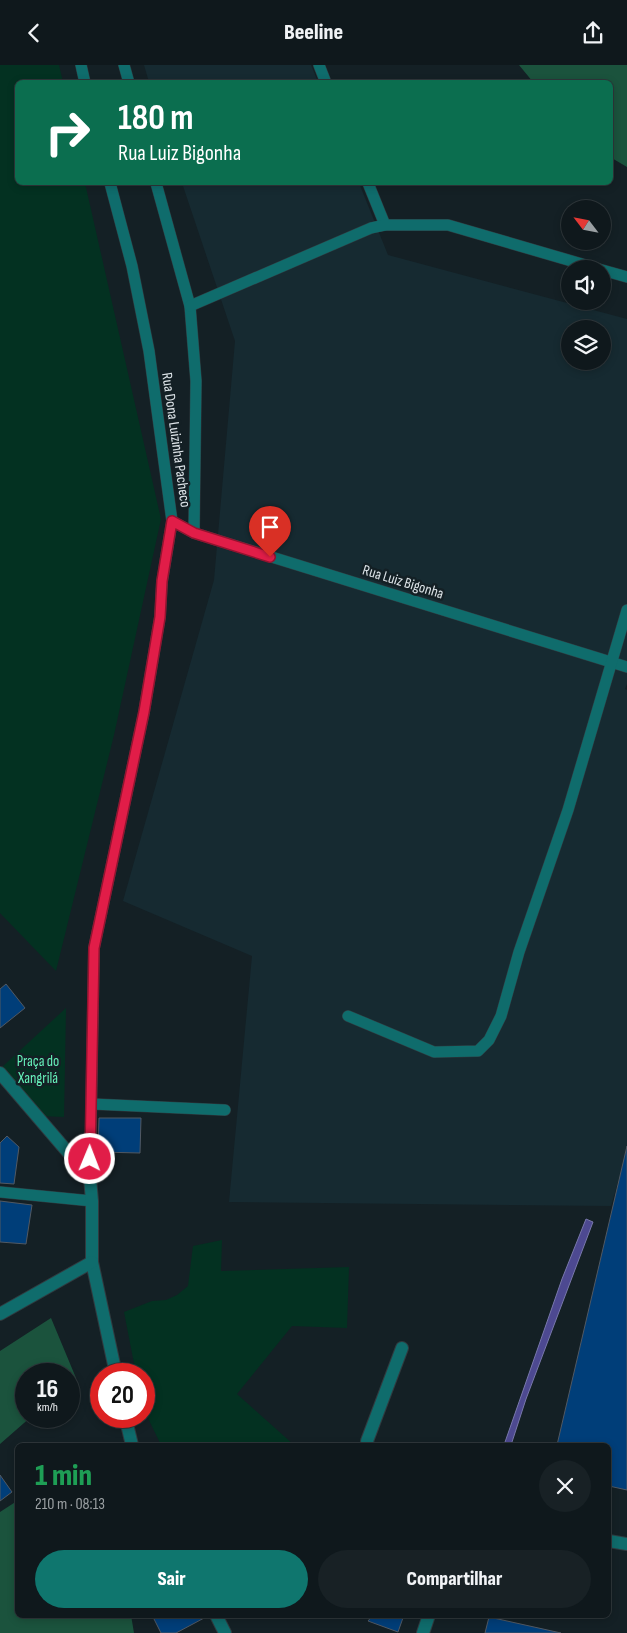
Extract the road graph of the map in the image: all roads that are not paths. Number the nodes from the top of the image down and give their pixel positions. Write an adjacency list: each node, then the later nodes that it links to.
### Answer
1 (81, 65): 4 (lane)
2 (124, 65): 5 (lane)
3 (319, 65): 6 (lane)
4 (84, 80)
5 (128, 80)
6 (325, 80)
7 (111, 185): 15 (lane, Rua Dona Luizinha Pacheco)
8 (157, 185): 14 (lane)
9 (369, 185): 10 (lane)
10 (385, 225): 11 (lane); 14 (lane)
11 (568, 260)
12 (611, 273): 13 (lane)
13 (627, 277)
14 (190, 306): 16 (lane)
15 (172, 521): 16 (lane, Rua Luiz Bigonha); 22 (lane, Rua Dona Luizinha Pacheco)
16 (194, 533): 18 (lane, Rua Luiz Bigonha)
17 (627, 610): 18 (lane)
18 (611, 662): 19 (lane, Rua Luiz Bigonha); 20 (lane)
19 (627, 667)
20 (348, 1016)
21 (0, 1073): 24 (street)
22 (92, 1104): 23 (lane); 24 (lane, Rua Dona Luizinha Pacheco)
23 (224, 1110)
24 (90, 1178): 26 (street)
25 (0, 1192): 26 (lane)
26 (92, 1201): 27 (street)
27 (92, 1262): 28 (street); 30 (street)
28 (0, 1314)
29 (402, 1348): 33 (street)
30 (114, 1363)
31 (128, 1428): 32 (street)
32 (132, 1443)
33 (368, 1443)
34 (611, 1541): 35 (street)
35 (627, 1544)
36 (218, 1618): 38 (street)
37 (428, 1618): 39 (street)
38 (225, 1633)
39 (423, 1633)

